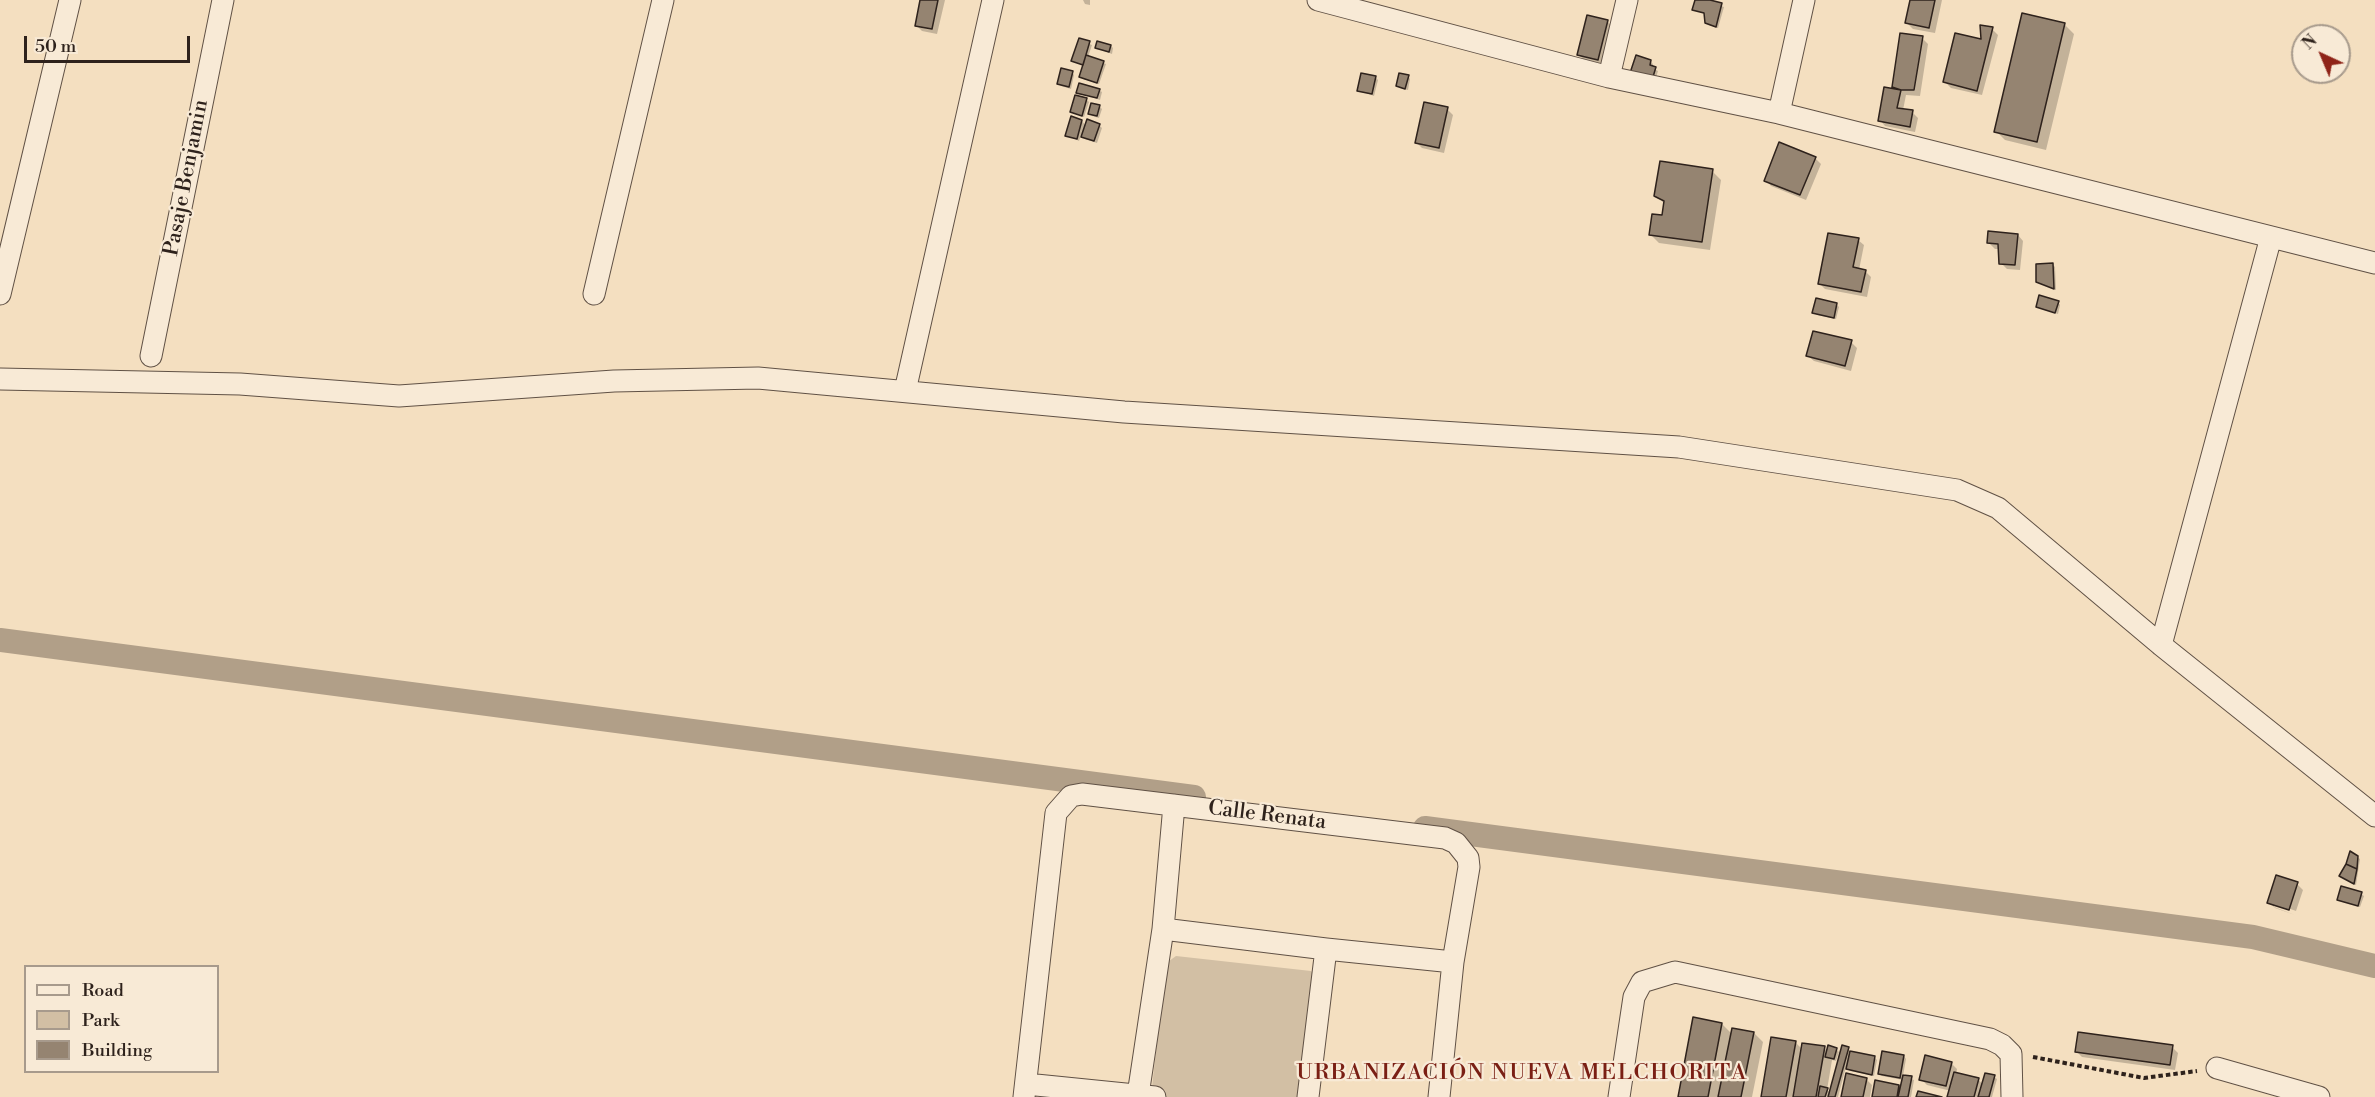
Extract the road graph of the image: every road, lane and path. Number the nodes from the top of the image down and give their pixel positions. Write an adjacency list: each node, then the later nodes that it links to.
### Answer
1 (70, 0): 12 (street)
2 (222, 0): 14 (street, Pasaje Benjamin)
3 (663, 0): 13 (street)
4 (993, 0): 16 (street)
5 (1318, 0): 8 (street)
6 (1627, 0): 8 (street)
7 (1804, 0): 9 (street)
8 (1609, 77): 9 (street)
9 (1779, 113): 10 (street)
10 (2271, 237): 11 (street); 17 (street)
11 (2375, 263)
12 (0, 294)
13 (594, 294)
14 (151, 356)
15 (0, 379): 16 (street)
16 (905, 391): 17 (street)
17 (2161, 645): 19 (street)
18 (1174, 805): 20 (street); 22 (street, Calle Renata); 25 (street, Calle Renata)
19 (2375, 816)
20 (1163, 929): 21 (street); 26 (street)
21 (1326, 949): 22 (street); 27 (street)
22 (1453, 962): 28 (street)
23 (2011, 1054): 24 (path); 29 (street); 30 (street)
24 (2217, 1068): 31 (street)
25 (1025, 1091): 26 (street)
26 (1146, 1096)
27 (1308, 1097)
28 (1439, 1097)
29 (1619, 1097)
30 (2012, 1097)
31 (2319, 1097)

